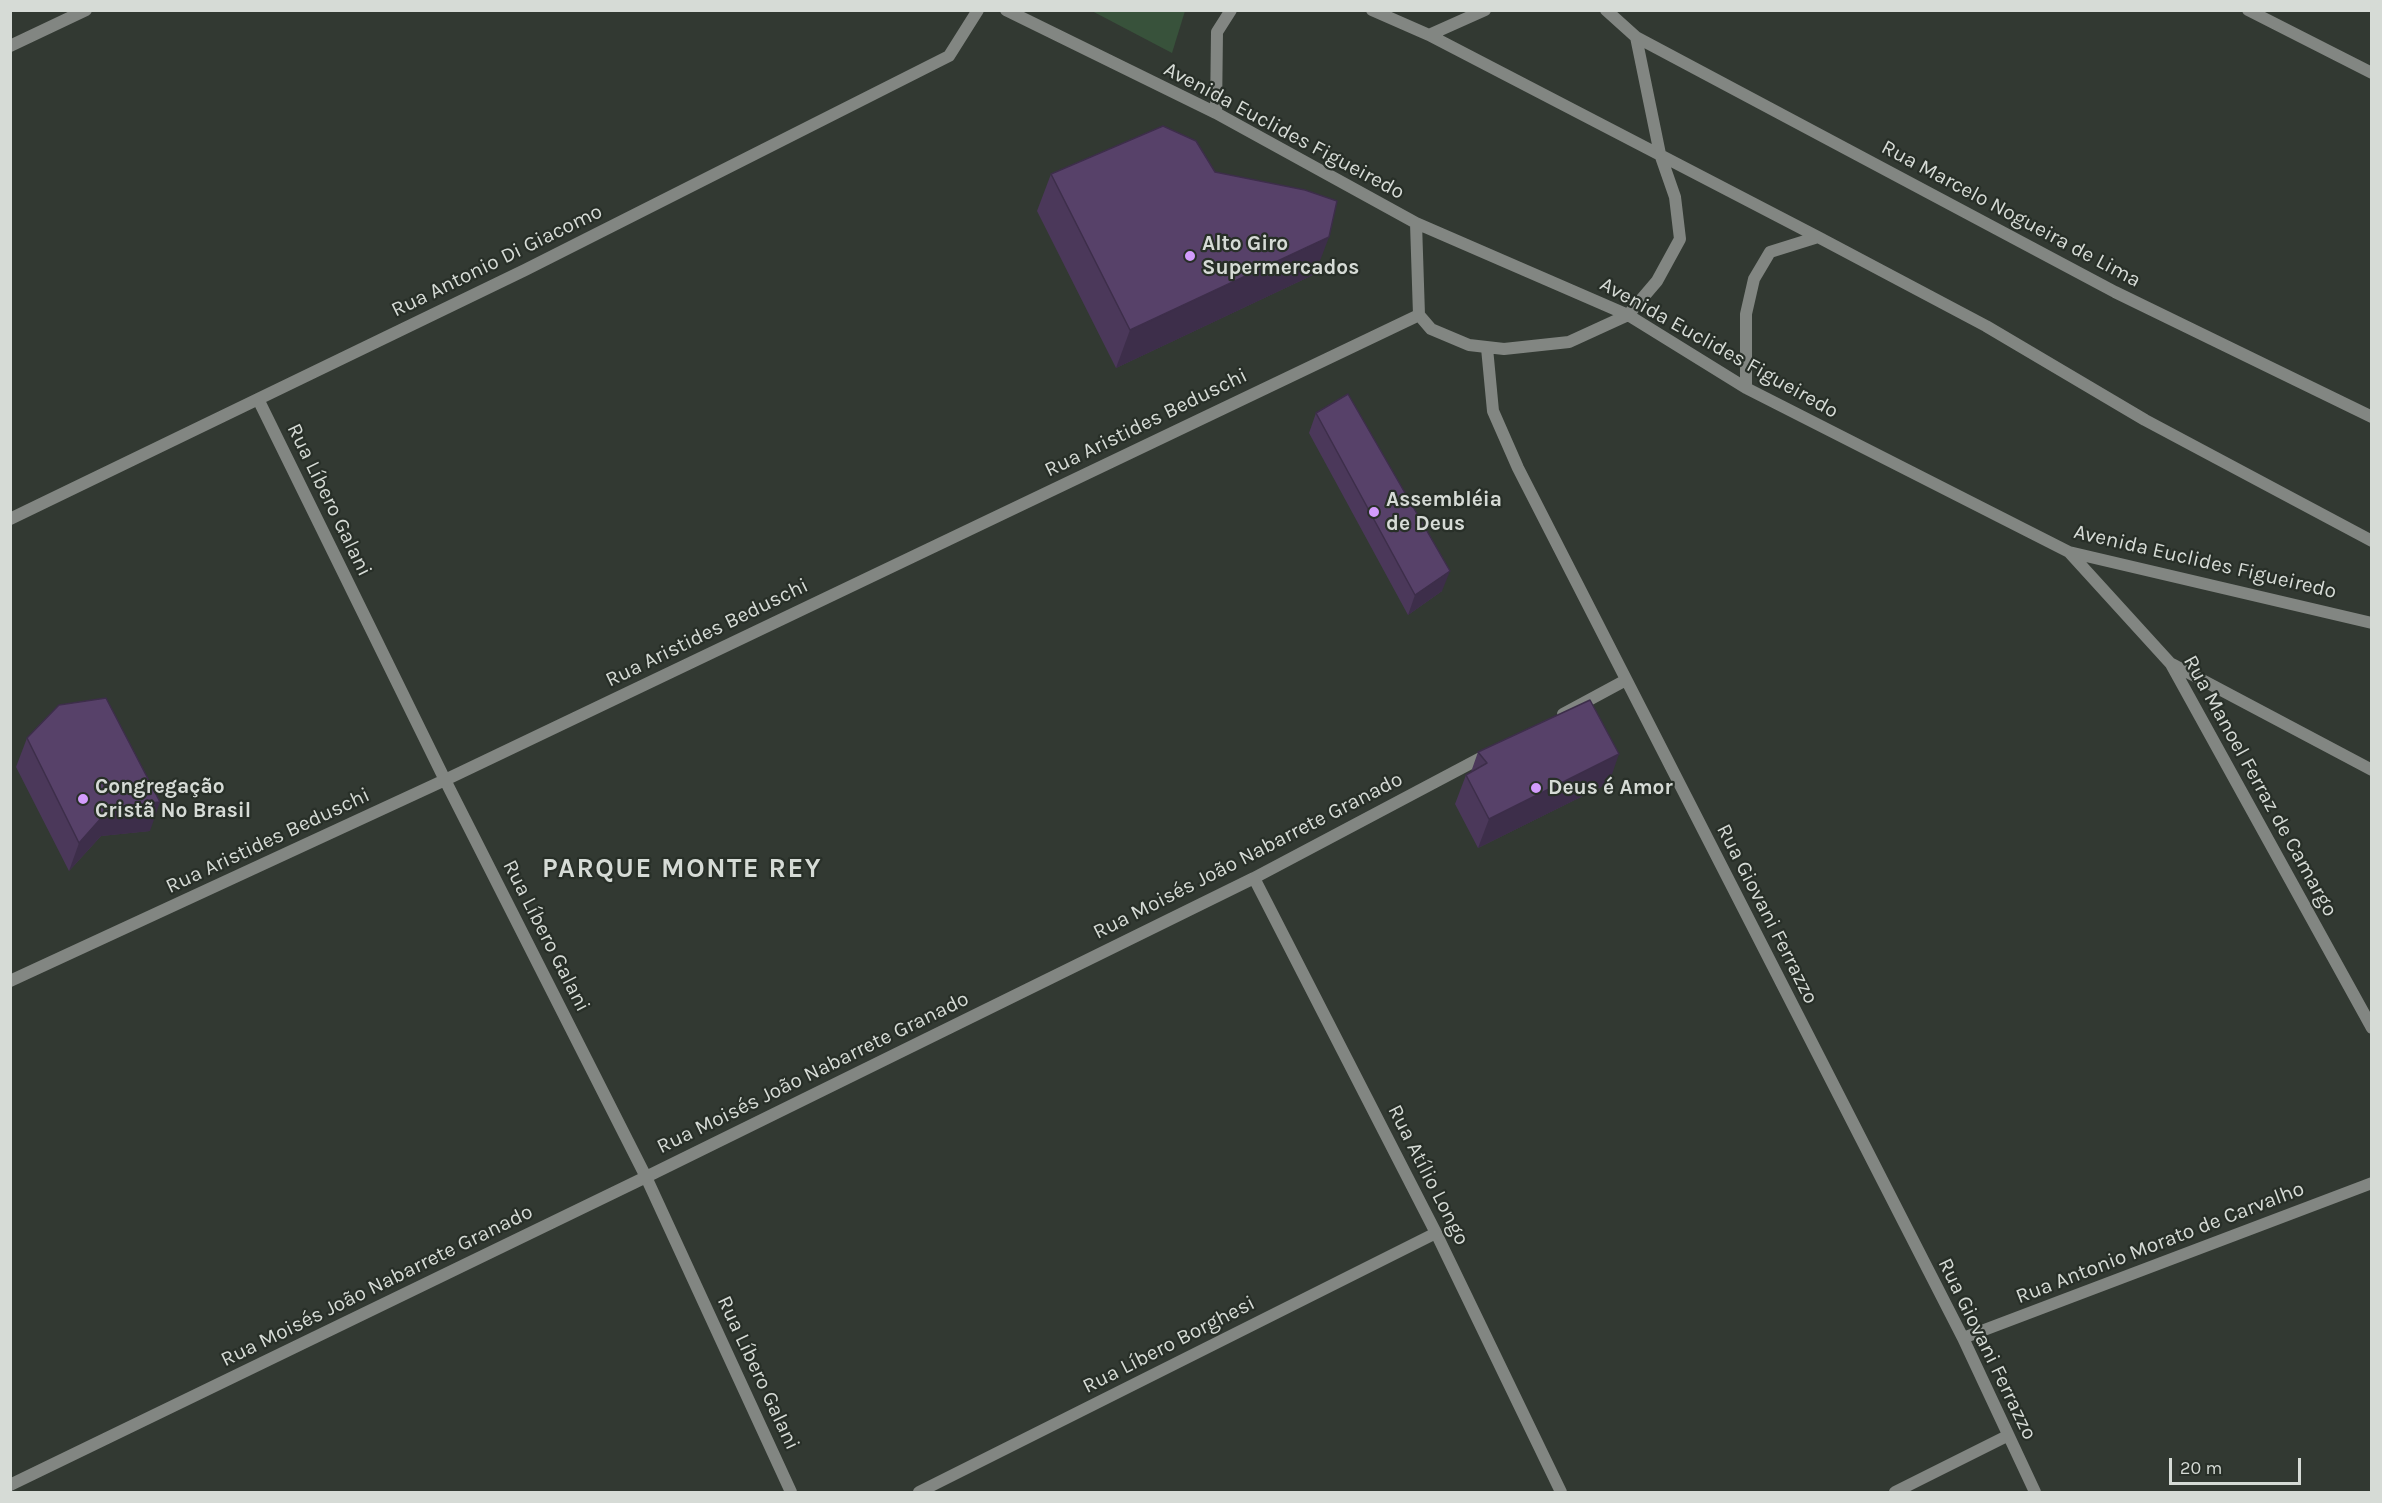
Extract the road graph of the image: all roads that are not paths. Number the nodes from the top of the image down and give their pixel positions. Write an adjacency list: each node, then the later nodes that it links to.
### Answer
1 (86, 10): 11 (street)
2 (978, 10): 21 (street, Rua Antonio Di Giacomo)
3 (1006, 10): 13 (street, Avenida Euclides Figueiredo)
4 (1231, 10): 13 (street)
5 (1372, 10): 9 (street)
6 (1485, 10): 9 (street)
7 (2248, 10): 12 (street)
8 (1608, 11): 10 (street, Rua Marcelo Nogueira de Lima)
9 (1429, 35): 14 (street)
10 (1636, 37): 14 (street); 22 (street, Rua Marcelo Nogueira de Lima)
11 (10, 46)
12 (2372, 73)
13 (1216, 113): 15 (street, Avenida Euclides Figueiredo)
14 (1660, 153): 16 (street); 18 (street)
15 (1416, 223): 17 (street); 18 (street, Avenida Euclides Figueiredo)
16 (1818, 237): 20 (street); 24 (street)
17 (1419, 315): 19 (street); 32 (street, Rua Aristides Beduschi)
18 (1628, 315): 19 (street); 20 (street, Avenida Euclides Figueiredo)
19 (1487, 348): 28 (street, Rua Giovani Ferrazzo)
20 (1746, 388): 25 (street, Avenida Euclides Figueiredo)
21 (258, 399): 23 (street, Rua Antonio Di Giacomo); 32 (street, Rua Líbero Galani)
22 (2372, 417)
23 (10, 519)
24 (2372, 541)
25 (2068, 552): 26 (street, Avenida Euclides Figueiredo); 27 (street, Rua Manoel Ferraz de Camargo)
26 (2372, 622)
27 (2170, 664): 31 (street); 35 (street, Rua Manoel Ferraz de Camargo)
28 (1626, 680): 29 (street); 39 (street, Rua Giovani Ferrazzo)
29 (1554, 719)
30 (1502, 746): 33 (street, Rua Moisés João Nabarrete Granado)
31 (2372, 770)
32 (445, 780): 34 (street, Rua Aristides Beduschi); 36 (street, Rua Líbero Galani)
33 (1254, 878): 36 (street, Rua Moisés João Nabarrete Granado); 38 (street, Rua Atílio Longo)
34 (10, 981)
35 (2372, 1028)
36 (646, 1177): 41 (street, Rua Moisés João Nabarrete Granado); 42 (street, Rua Líbero Galani)
37 (2372, 1183): 39 (street, Rua Antonio Morato de Carvalho)
38 (1436, 1233): 43 (street, Rua Líbero Borghesi); 44 (street, Rua Atílio Longo)
39 (1963, 1338): 40 (street, Rua Giovani Ferrazzo)
40 (2007, 1436): 45 (street); 46 (street, Rua Giovani Ferrazzo)
41 (10, 1485)
42 (791, 1492)
43 (919, 1492)
44 (1561, 1492)
45 (1895, 1492)
46 (2035, 1492)

